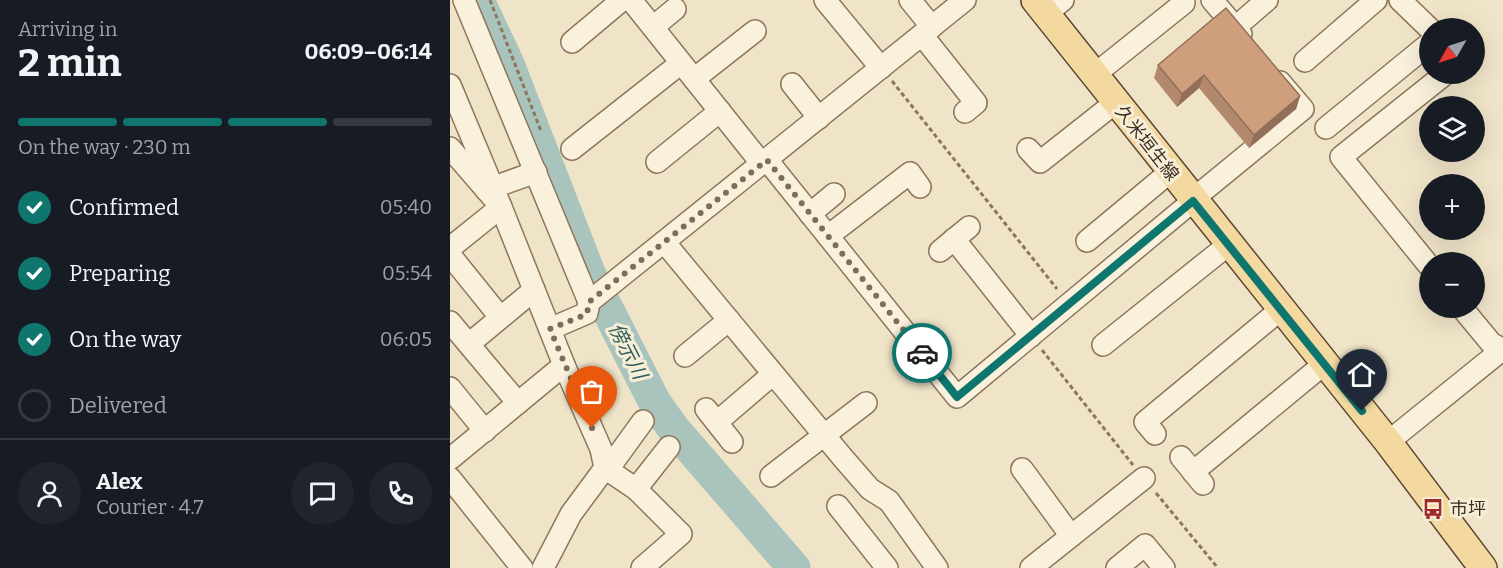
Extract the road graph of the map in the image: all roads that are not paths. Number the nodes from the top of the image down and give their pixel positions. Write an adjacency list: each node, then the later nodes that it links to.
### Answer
1 (464, 0): 40 (street)
2 (622, 0): 19 (street)
3 (631, 0): 16 (street)
4 (825, 0): 24 (street)
5 (910, 0): 18 (street)
6 (965, 0): 18 (street)
7 (1212, 0): 20 (street)
8 (1267, 0): 15 (street)
9 (1376, 0): 22 (street)
10 (1400, 0): 14 (street)
11 (1184, 3): 26 (street)
12 (1048, 5): 26 (main road, 久米垣生線)
13 (675, 9): 16 (street)
14 (1419, 18)
15 (1245, 19)
16 (652, 27): 25 (street)
17 (755, 30): 25 (street)
18 (927, 31): 24 (street); 32 (street)
19 (585, 39)
20 (1250, 46)
21 (1419, 52): 34 (street)
22 (1304, 60)
23 (1265, 64): 45 (street)
24 (881, 68): 33 (street)
25 (688, 71): 31 (street); 35 (street)
26 (1094, 75): 30 (main road, 久米垣生線)
27 (792, 84): 33 (street)
28 (1433, 84): 53 (street)
29 (450, 85): 44 (street)
30 (1116, 102): 37 (street); 41 (main road, 久米垣生線)
31 (720, 111): 38 (street); 39 (street)
32 (965, 112)
33 (819, 118): 39 (street)
34 (1326, 128)
35 (577, 138)
36 (450, 148): 44 (street)
37 (1028, 149)
38 (657, 162)
39 (765, 162): 46 (street); 51 (street)
40 (536, 172): 44 (street); 55 (street)
41 (1170, 172): 45 (main road, 久米垣生線); 49 (street)
42 (920, 187): 47 (street)
43 (834, 194): 46 (street)
44 (494, 195): 50 (street); 54 (street)
45 (1192, 201): 52 (main road, 久米垣生線); 62 (street)
46 (810, 214): 47 (street)
47 (828, 236): 62 (street)
48 (955, 239): 62 (street)
49 (1087, 241)
50 (452, 243): 57 (street)
51 (665, 243): 55 (street); 59 (street)
52 (1228, 245): 56 (main road, 久米垣生線); 64 (street)
53 (1419, 254)
54 (534, 290): 57 (street); 61 (street)
55 (595, 298): 61 (street)
56 (1280, 310): 68 (main road, 久米垣生線); 75 (street)
57 (500, 317): 63 (street)
58 (1470, 318): 65 (street)
59 (729, 320): 66 (street); 69 (street)
60 (450, 322): 63 (street)
61 (550, 329): 67 (street)
62 (1031, 336)
63 (469, 344): 71 (street)
64 (1103, 345)
65 (1503, 349): 78 (street)
66 (685, 356)
67 (564, 364): 71 (street); 81 (street)
68 (1324, 364): 78 (main road, 久米垣生線); 83 (street)
69 (773, 374): 76 (street); 77 (street)
70 (450, 388): 74 (street)
71 (518, 403): 74 (street)
72 (866, 403): 76 (street)
73 (643, 421): 81 (street)
74 (485, 430): 80 (street)
75 (1155, 434)
76 (824, 435): 84 (street); 94 (street)
77 (732, 442)
78 (1388, 442): 98 (main road, 久米垣生線)
79 (669, 447): 87 (street)
80 (450, 459)
81 (605, 468): 87 (street); 91 (street)
82 (1022, 469): 89 (street)
83 (1192, 471)
84 (771, 476)
85 (450, 478): 90 (street)
86 (1144, 478): 89 (street)
87 (636, 489): 92 (street)
88 (839, 518): 93 (street)
89 (1071, 536): 95 (street)
90 (522, 568)
91 (543, 568)
92 (642, 568)
93 (887, 568)
94 (937, 568)
95 (1031, 568)
96 (1117, 568): 97 (street)
97 (1164, 568)
98 (1484, 568)

